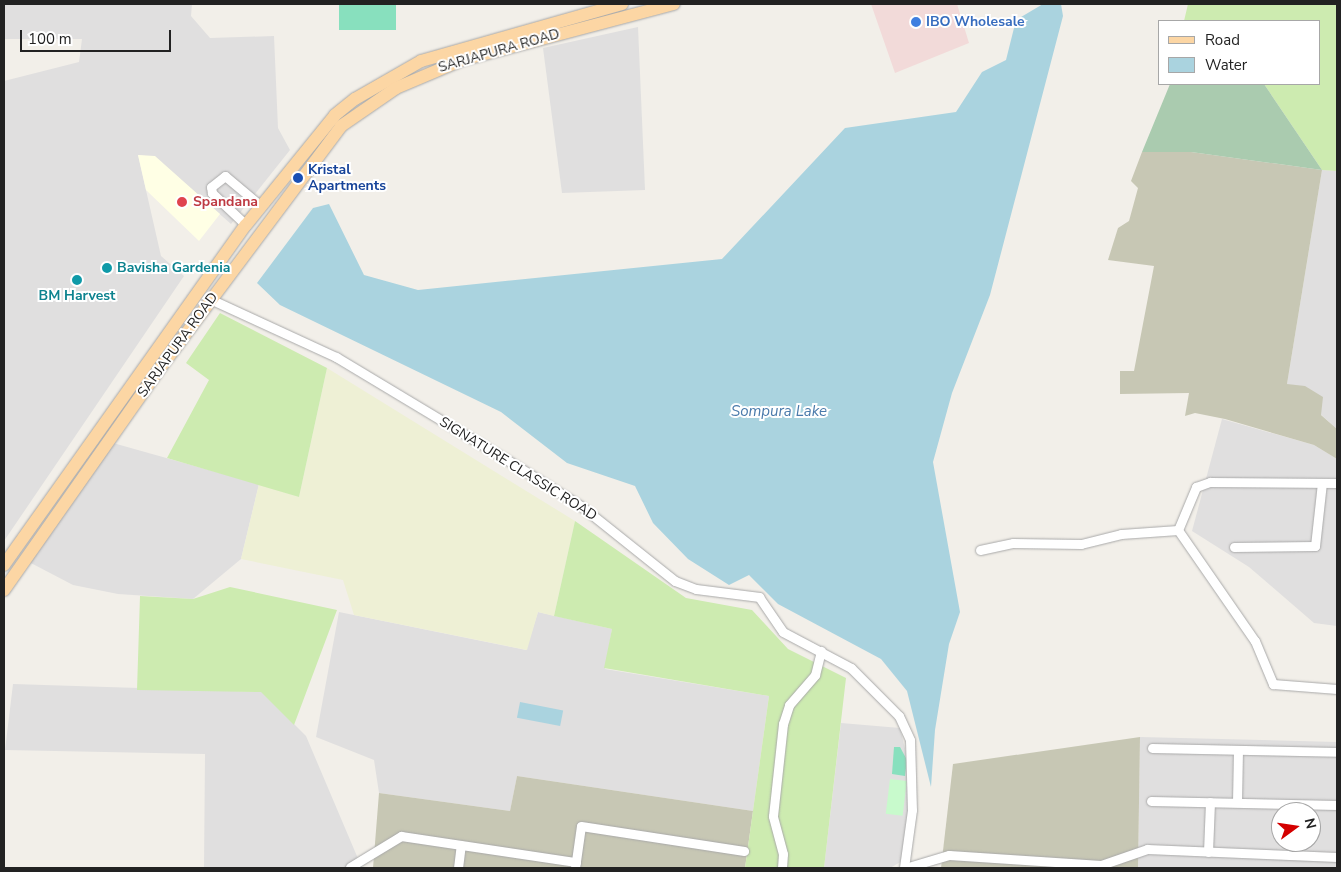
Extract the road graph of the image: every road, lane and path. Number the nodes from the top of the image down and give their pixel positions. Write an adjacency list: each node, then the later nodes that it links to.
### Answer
1 (622, 4): 4 (main road, SARJAPURA ROAD)
2 (674, 4): 3 (main road, SARJAPURA ROAD)
3 (651, 7): 5 (main road, SARJAPURA ROAD)
4 (280, 181): 5 (main road); 6 (main road, SARJAPURA ROAD)
5 (291, 189): 8 (main road, SARJAPURA ROAD)
6 (261, 206): 7 (main road, SARJAPURA ROAD); 7 (street)
7 (246, 225): 9 (main road, SARJAPURA ROAD)
8 (210, 299): 9 (main road, SARJAPURA ROAD); 18 (street, SIGNATURE CLASSIC ROAD)
9 (153, 367): 15 (main road, SARJAPURA ROAD); 16 (main road, SARJAPURA ROAD)
10 (1322, 483): 11 (street); 12 (street); 13 (street)
11 (1337, 483)
12 (1178, 530): 14 (street); 19 (street)
13 (1234, 547)
14 (980, 550)
15 (5, 562): 16 (main road)
16 (19, 568): 17 (main road, SARJAPURA ROAD)
17 (4, 590)
18 (821, 652): 34 (street); 35 (street, SIGNATURE CLASSIC ROAD)
19 (1337, 689)
20 (1152, 748): 21 (street)
21 (1238, 750): 22 (street); 25 (street)
22 (1337, 752)
23 (1151, 800): 24 (street)
24 (1210, 802): 25 (street); 29 (street)
25 (1237, 802): 26 (street)
26 (1337, 805)
27 (461, 844): 31 (street); 32 (street); 33 (street)
28 (744, 851): 31 (street)
29 (1208, 852): 30 (street); 35 (street)
30 (1337, 857)
31 (576, 865)
32 (350, 867)
33 (458, 868)
34 (782, 868)
35 (904, 868)

